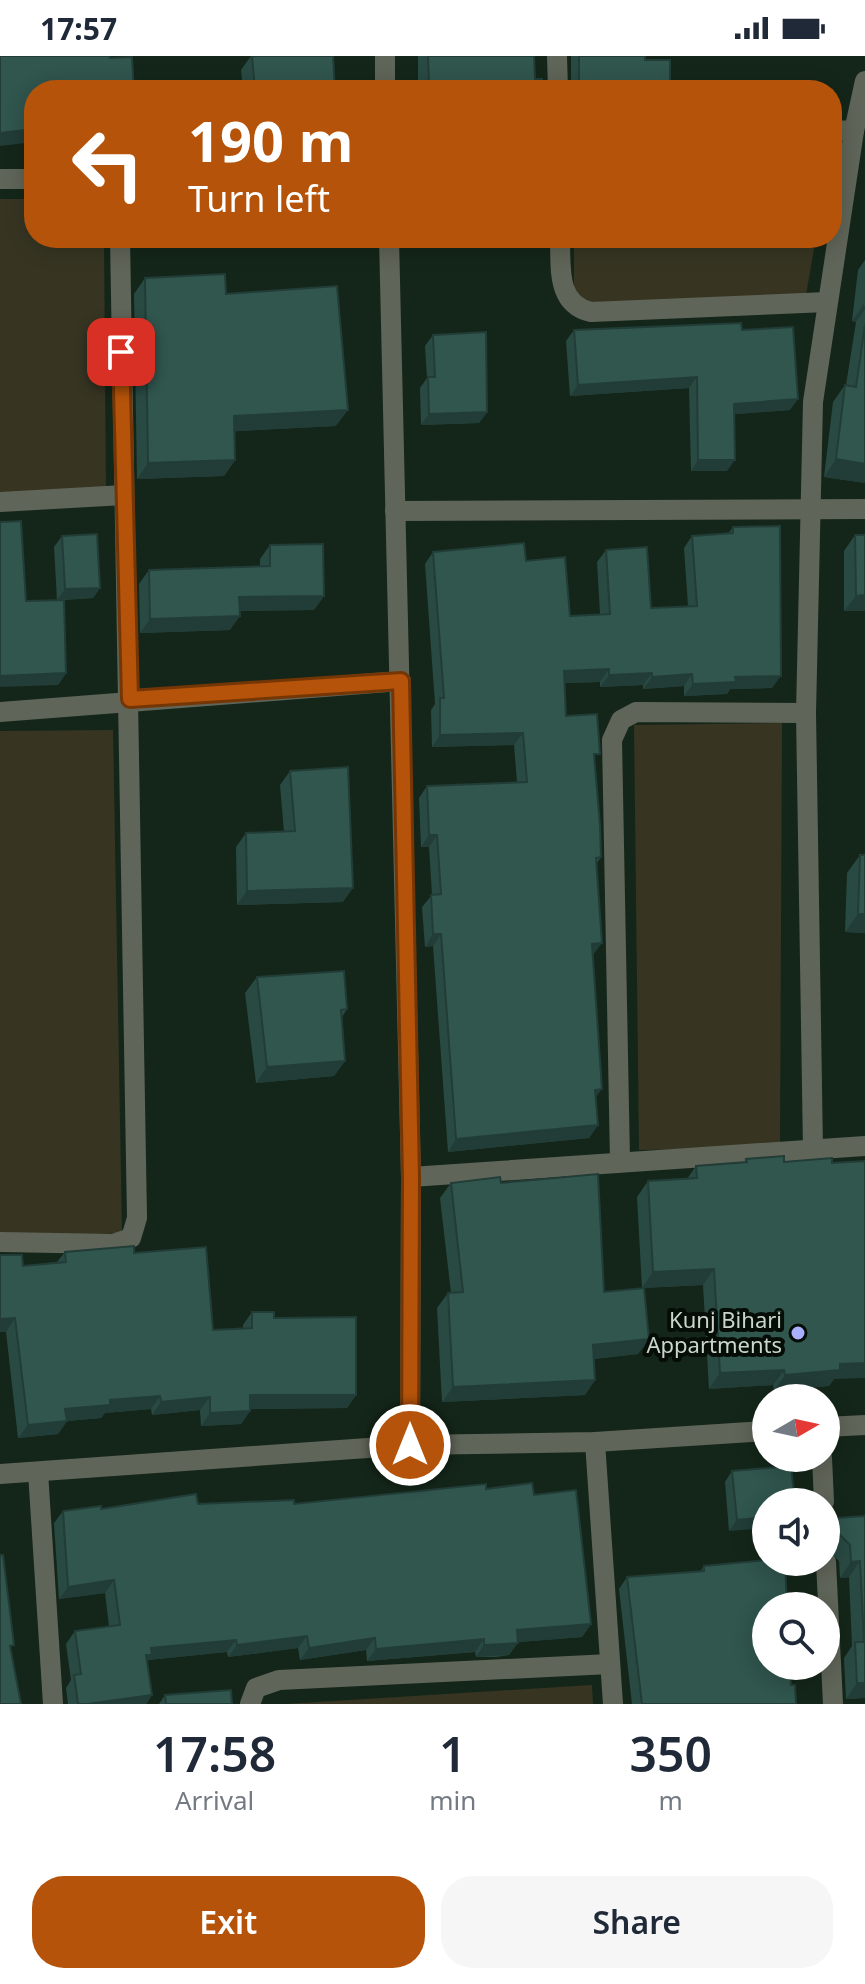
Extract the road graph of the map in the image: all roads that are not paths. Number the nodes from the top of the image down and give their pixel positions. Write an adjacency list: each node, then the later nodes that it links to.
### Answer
1 (385, 56): 3 (street)
2 (557, 56): 4 (street)
3 (385, 80)
4 (558, 80)
5 (865, 81): 7 (street)
6 (842, 130): 7 (street)
7 (854, 131): 10 (street)
8 (0, 179): 9 (street)
9 (24, 179)
10 (842, 207)
11 (120, 248): 16 (street)
12 (389, 248): 20 (street)
13 (560, 248): 15 (street)
14 (836, 248): 15 (street)
15 (827, 302): 18 (street)
16 (124, 495): 17 (street); 22 (street)
17 (0, 502)
18 (809, 508): 19 (street); 20 (street); 24 (street)
19 (865, 509)
20 (395, 511): 21 (street)
21 (401, 681): 22 (street); 28 (street)
22 (130, 699): 23 (street); 29 (street)
23 (0, 712)
24 (806, 713): 26 (street); 27 (street)
25 (865, 1146): 26 (street)
26 (813, 1149): 27 (street)
27 (620, 1161): 28 (street)
28 (411, 1177): 34 (street)
29 (0, 1242)
30 (865, 1425): 31 (street)
31 (840, 1426)
32 (752, 1432): 33 (street)
33 (595, 1442): 34 (street); 38 (street)
34 (410, 1445): 35 (street)
35 (38, 1472): 36 (street); 39 (street)
36 (0, 1474)
37 (827, 1576): 42 (street)
38 (610, 1664): 40 (street); 41 (street)
39 (53, 1704)
40 (250, 1704)
41 (613, 1704)
42 (833, 1704)

